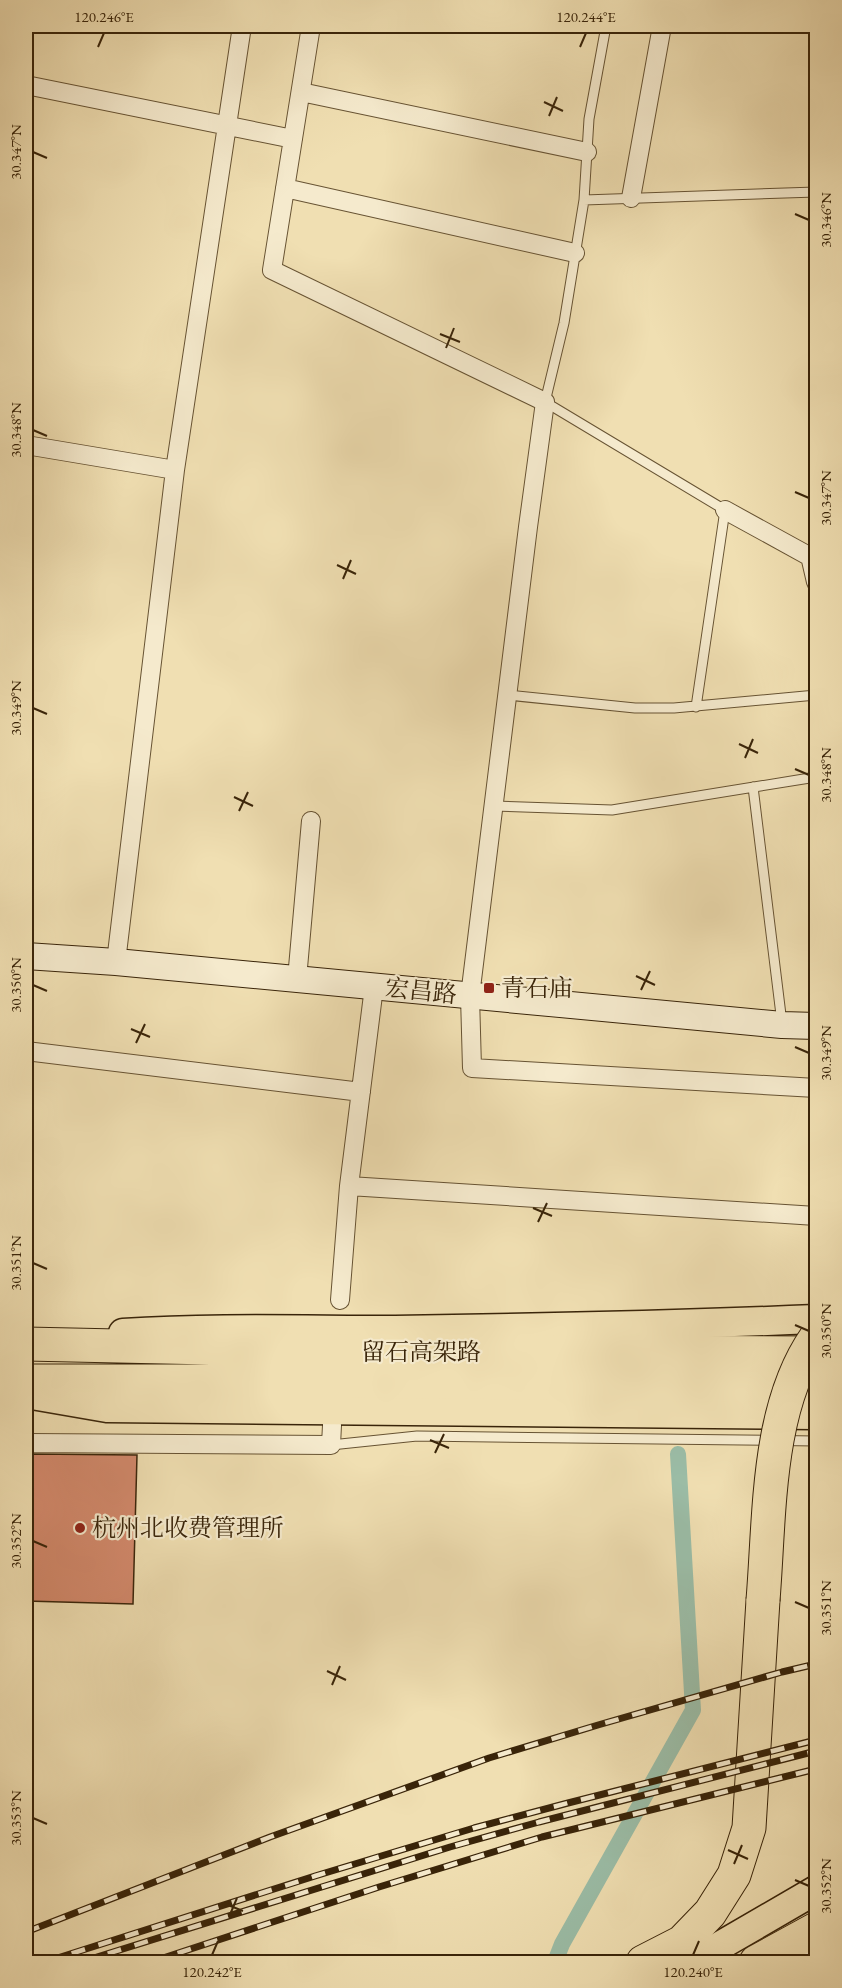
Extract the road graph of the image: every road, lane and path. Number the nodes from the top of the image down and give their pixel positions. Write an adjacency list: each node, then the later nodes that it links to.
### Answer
1 (242, 26): 7 (street)
2 (311, 26): 6 (street)
3 (606, 26): 9 (lane)
4 (662, 26): 12 (street)
5 (26, 85): 7 (street)
6 (301, 92): 8 (street); 9 (street)
7 (228, 126): 8 (street); 17 (street)
8 (293, 139): 10 (street)
9 (587, 153): 13 (lane)
10 (285, 188): 14 (street); 15 (street)
11 (816, 192): 12 (lane)
12 (631, 198): 13 (lane)
13 (584, 200): 14 (lane)
14 (575, 253): 15 (lane)
15 (545, 402): 18 (lane); 21 (street)
16 (26, 445): 17 (street)
17 (175, 470): 29 (street)
18 (725, 510): 19 (street); 23 (lane)
19 (813, 558): 20 (street)
20 (816, 582)
21 (507, 695): 23 (lane); 26 (street)
22 (816, 695): 23 (lane)
23 (696, 707)
24 (816, 777): 25 (lane)
25 (753, 787): 26 (lane); 33 (lane)
26 (493, 806): 32 (street)
27 (311, 821): 30 (street)
28 (26, 956): 29 (street, 宏昌路)
29 (116, 962): 30 (street, 宏昌路)
30 (297, 979): 31 (street, 宏昌路)
31 (374, 987): 32 (street, 宏昌路); 37 (street)
32 (470, 996): 33 (street, 宏昌路); 36 (street)
33 (782, 1025): 34 (street, 宏昌路)
34 (816, 1026)
35 (26, 1051): 37 (street)
36 (816, 1088)
37 (361, 1092): 38 (street)
38 (349, 1186): 39 (street); 40 (street)
39 (816, 1216)
40 (340, 1299)
41 (816, 1318): 43 (main road)
42 (816, 1337): 58 (highway, bridge)
43 (26, 1339)
44 (26, 1344): 46 (highway, 留石高架路)
45 (816, 1353): 46 (highway, 留石高架路)
46 (628, 1369): 47 (highway, 留石高架路); 48 (highway, 留石高架路)
47 (26, 1381)
48 (816, 1386)
49 (26, 1394): 50 (main road)
50 (816, 1415)
51 (332, 1425): 54 (street)
52 (816, 1441): 54 (lane)
53 (26, 1445): 54 (street)
54 (331, 1445)
55 (816, 1890): 59 (main road)
56 (816, 1929): 60 (highway)
57 (816, 1956): 61 (street)
58 (643, 1962)
59 (692, 1962)
60 (756, 1962)
61 (804, 1962)

